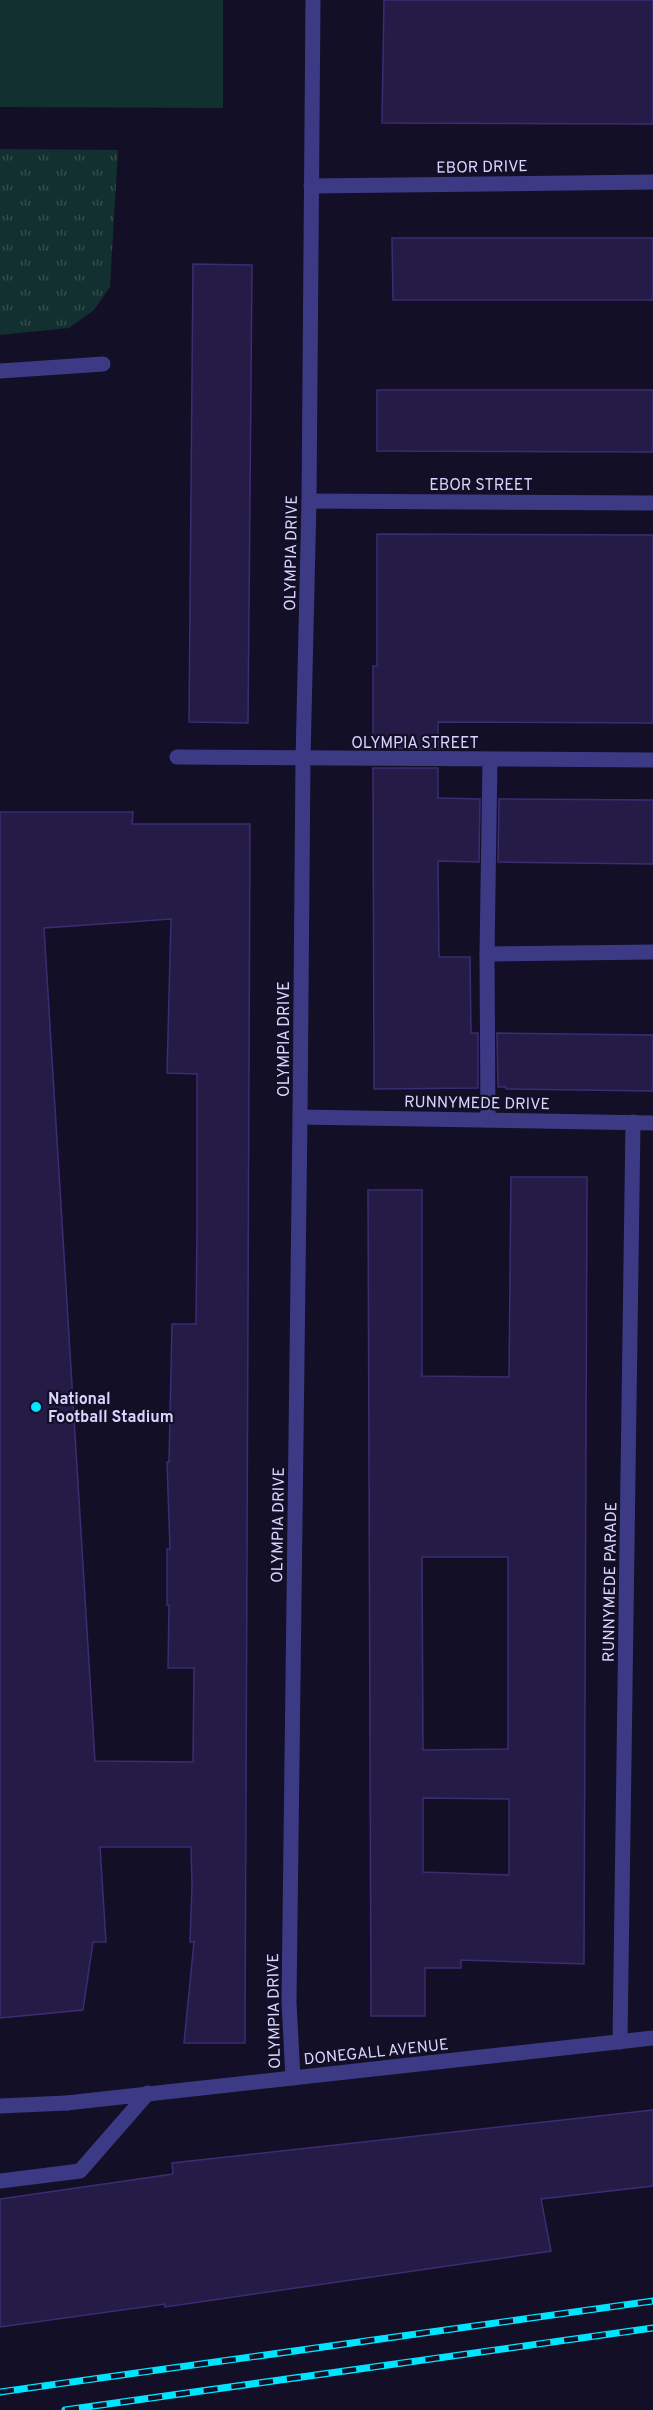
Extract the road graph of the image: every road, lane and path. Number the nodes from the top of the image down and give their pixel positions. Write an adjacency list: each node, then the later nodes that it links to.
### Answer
1 (313, 0): 3 (street, OLYMPIA DRIVE)
2 (653, 183): 3 (street, EBOR DRIVE)
3 (311, 186): 6 (street, OLYMPIA DRIVE)
4 (103, 363): 5 (street)
5 (0, 371)
6 (309, 501): 7 (street, EBOR STREET); 9 (street, OLYMPIA DRIVE)
7 (653, 503)
8 (177, 757): 9 (street, OLYMPIA STREET)
9 (303, 759): 10 (street, OLYMPIA STREET); 14 (street, OLYMPIA DRIVE)
10 (490, 760): 11 (street, OLYMPIA STREET); 13 (street)
11 (653, 760)
12 (653, 952): 13 (street)
13 (487, 954): 15 (street)
14 (300, 1117): 15 (street, RUNNYMEDE DRIVE); 20 (street, OLYMPIA DRIVE)
15 (488, 1120): 16 (street, RUNNYMEDE DRIVE)
16 (633, 1122): 17 (street, RUNNYMEDE DRIVE); 19 (street, RUNNYMEDE PARADE)
17 (653, 1123)
18 (653, 2038): 19 (street, DONEGALL AVENUE)
19 (620, 2042): 20 (street, DONEGALL AVENUE)
20 (293, 2078): 21 (street, DONEGALL AVENUE)
21 (148, 2093): 22 (street, DONEGALL AVENUE); 23 (street)
22 (0, 2106)
23 (0, 2181)

